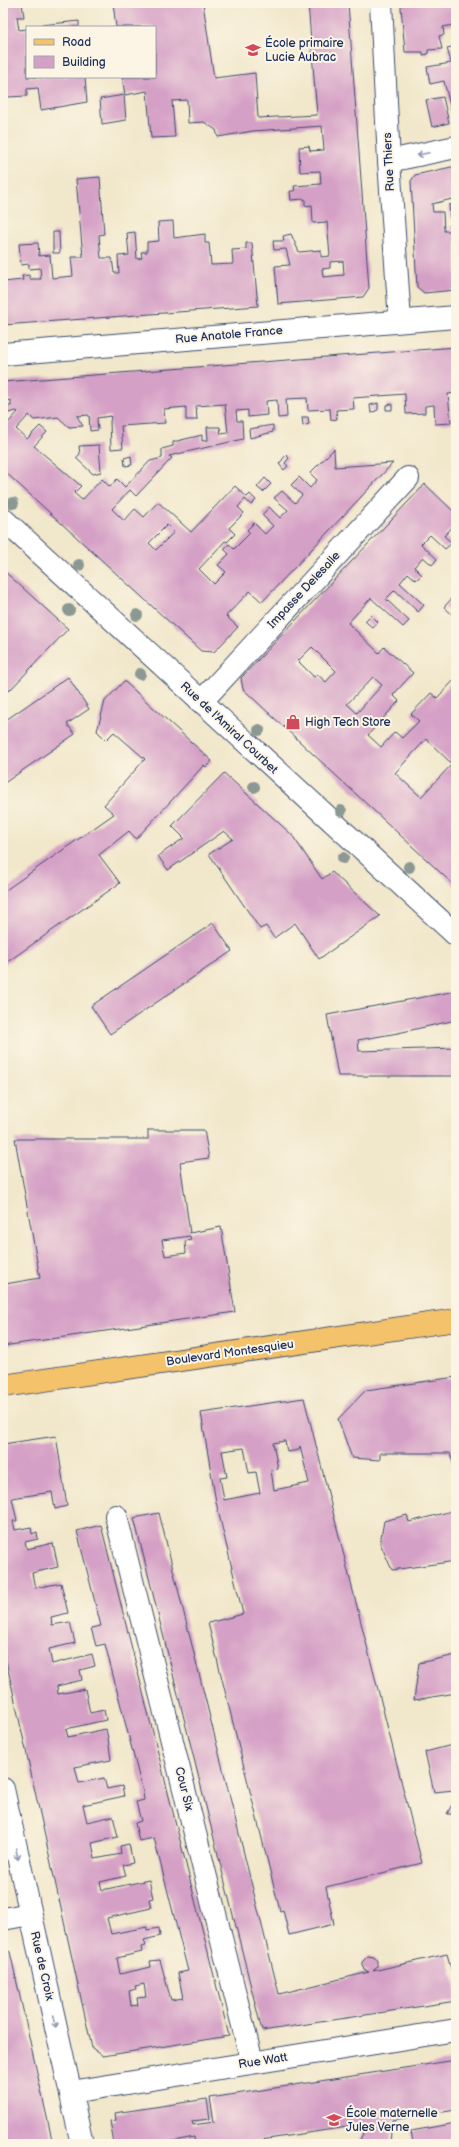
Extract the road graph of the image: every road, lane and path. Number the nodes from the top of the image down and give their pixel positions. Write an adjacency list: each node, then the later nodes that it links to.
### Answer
1 (381, 3): 3 (street, Rue Thiers)
2 (456, 147): 3 (street, one-way to 3)
3 (389, 162): 5 (street, Rue Thiers)
4 (456, 317): 5 (street, Rue Anatole France)
5 (400, 321): 6 (street, Rue Anatole France)
6 (3, 354)
7 (408, 478): 9 (street, Impasse Delesalle)
8 (3, 519): 9 (street, Rue de l'Amiral Courbet)
9 (201, 702): 10 (street, Rue de l'Amiral Courbet)
10 (456, 936)
11 (456, 1320): 12 (main road, Boulevard Montesquieu)
12 (3, 1386)
13 (116, 1516): 18 (street, Cour Six)
14 (3, 1789): 15 (street, Rue de Croix, one-way to 15)
15 (30, 1914): 16 (street); 19 (street, Rue de Croix, one-way to 19)
16 (3, 1919)
17 (456, 2030): 18 (street, Rue Watt)
18 (252, 2062): 19 (street, Rue Watt)
19 (70, 2092): 20 (street, Rue de Croix)
20 (82, 2144)

